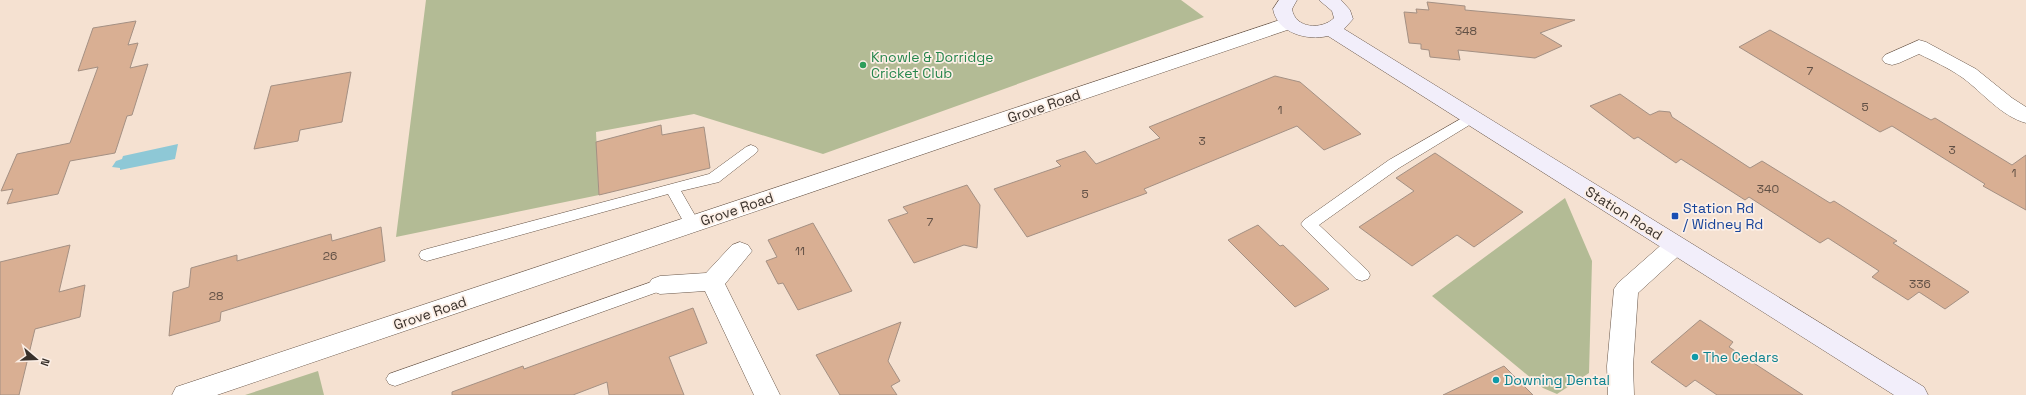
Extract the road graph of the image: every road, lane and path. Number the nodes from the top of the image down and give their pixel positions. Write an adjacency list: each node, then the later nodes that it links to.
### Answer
1 (1288, 0): 3 (main road)
2 (1339, 2): 4 (main road)
3 (1289, 23): 4 (main road); 10 (street, Grove Road)
4 (1332, 30): 7 (main road, Station Road)
5 (1892, 59): 6 (street)
6 (2026, 116)
7 (1472, 118): 11 (main road, Station Road); 14 (lane)
8 (751, 150): 9 (lane)
9 (672, 188): 10 (lane); 13 (lane)
10 (692, 224): 18 (street, Grove Road)
11 (1676, 246): 20 (street); 21 (main road, Station Road)
12 (740, 251): 15 (street)
13 (427, 255)
14 (1362, 276)
15 (712, 282): 16 (street); 19 (street)
16 (660, 285): 17 (lane)
17 (395, 379)
18 (185, 395)
19 (767, 395)
20 (1621, 395)
21 (1915, 395)

